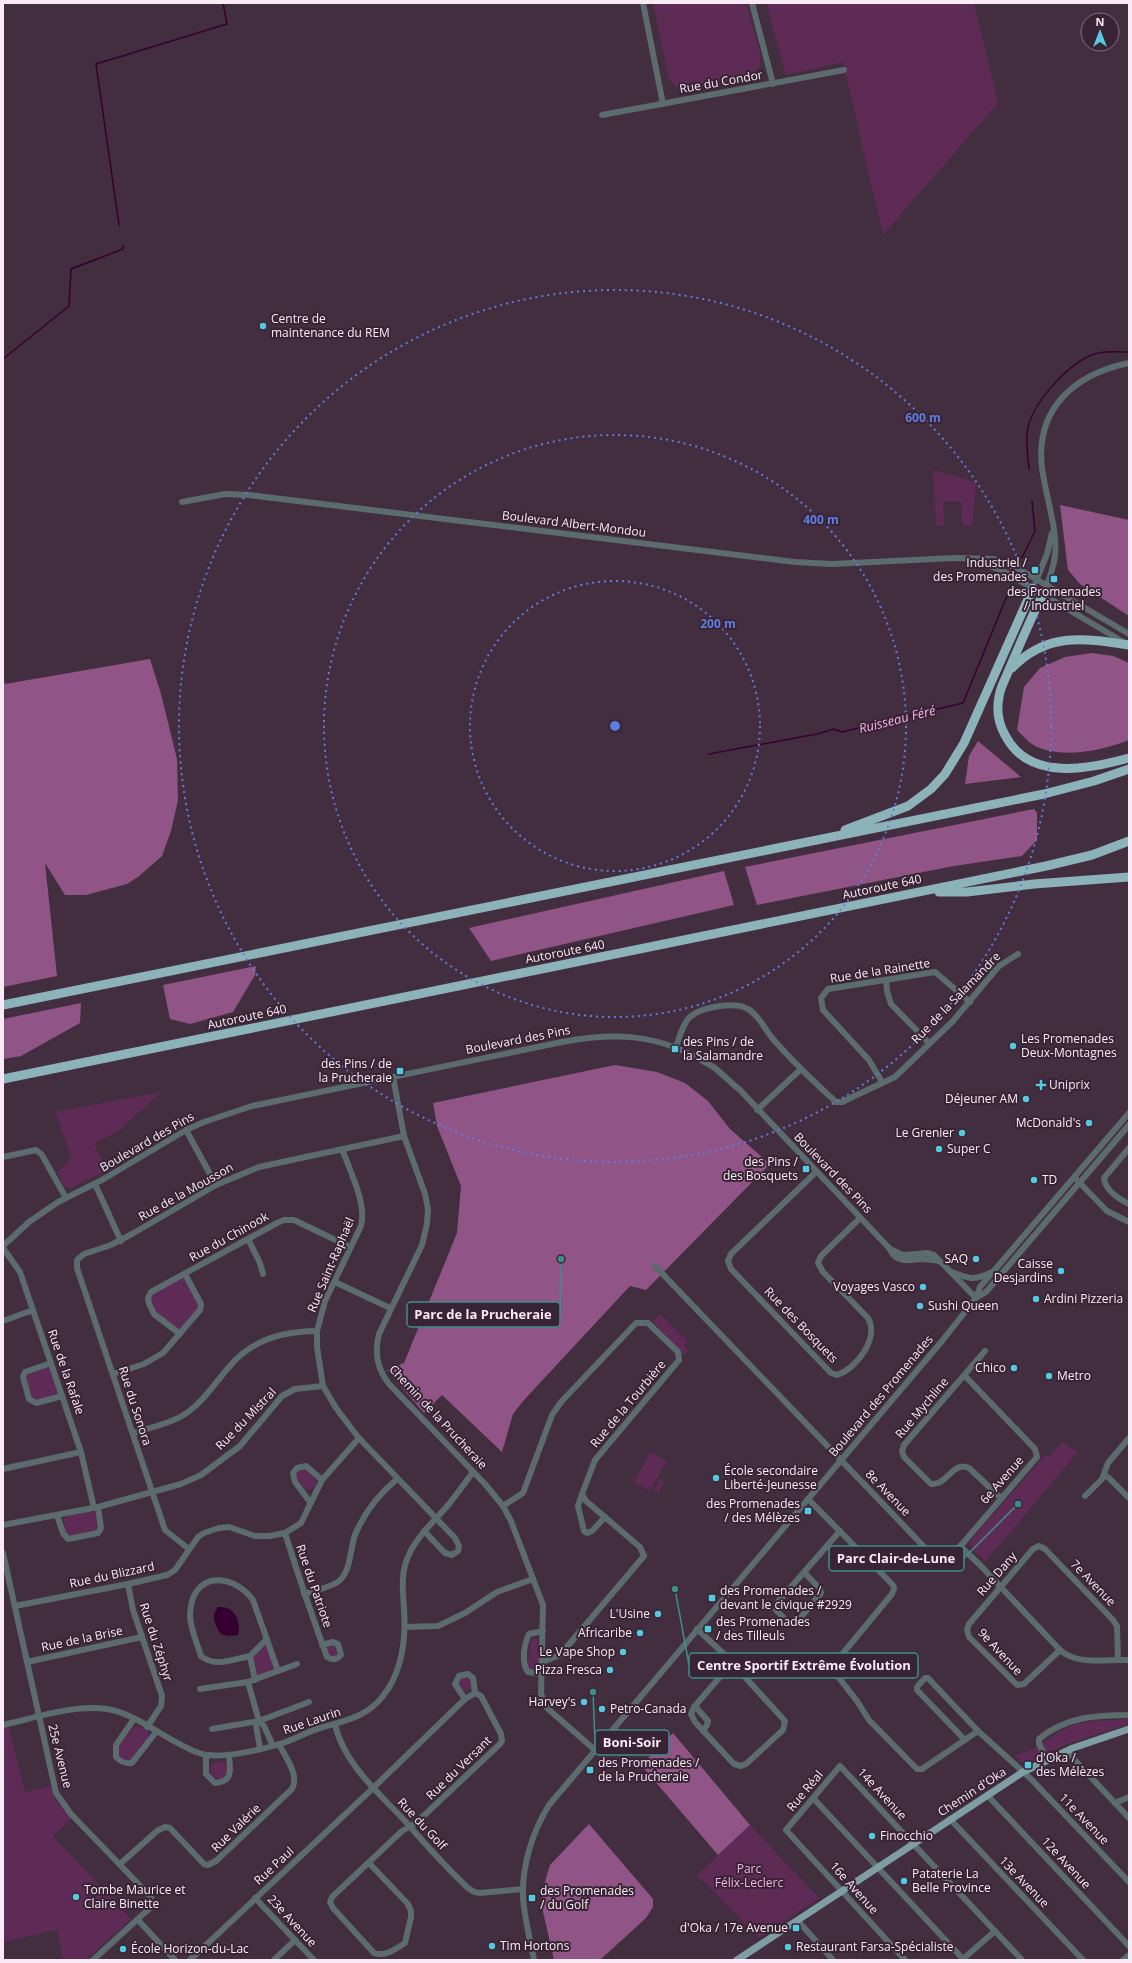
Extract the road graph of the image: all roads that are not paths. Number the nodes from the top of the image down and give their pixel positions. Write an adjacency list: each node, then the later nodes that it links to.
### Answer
1 (643, 3): 5 (street)
2 (752, 3): 4 (street)
3 (844, 70): 4 (street, Rue du Condor)
4 (773, 84): 5 (street, Rue du Condor)
5 (663, 104): 6 (street, Rue du Condor)
6 (602, 115)
7 (1129, 363): 9 (street)
8 (182, 502): 10 (street, Boulevard Albert-Mondou)
9 (1052, 527): 11 (street); 12 (street)
10 (964, 558): 11 (street, Boulevard Albert-Mondou); 13 (street, Boulevard Albert-Mondou)
11 (1037, 579): 12 (street); 13 (street)
12 (1046, 584): 14 (street); 15 (street)
13 (1033, 588): 14 (street); 20 (highway)
14 (1043, 594): 16 (street); 17 (highway)
15 (1129, 634)
16 (1129, 645): 17 (highway)
17 (1008, 672): 18 (highway)
18 (1129, 758)
19 (1129, 769): 20 (highway)
20 (814, 840): 27 (highway)
21 (1129, 841): 23 (highway, Autoroute 640)
22 (1129, 877): 23 (highway)
23 (917, 893): 32 (highway, Autoroute 640)
24 (1018, 954): 26 (street, Rue de la Salamandre)
25 (886, 980): 26 (street, Rue de la Rainette); 28 (street); 33 (street, Rue de la Rainette)
26 (970, 1002): 28 (street, Rue de la Salamandre)
27 (3, 1005)
28 (929, 1043): 33 (street, Rue de la Salamandre)
29 (676, 1047): 30 (street, Rue de la Salamandre); 31 (street, Boulevard des Pins); 34 (street, Boulevard des Pins)
30 (801, 1069): 33 (street, Rue de la Salamandre); 34 (street)
31 (393, 1077): 37 (street, Boulevard des Pins); 38 (street, Chemin de la Prucheraie)
32 (3, 1079)
33 (882, 1082)
34 (757, 1110): 42 (street, Boulevard des Pins)
35 (1129, 1113): 43 (street, Boulevard des Promenades)
36 (1129, 1125): 44 (street, Boulevard des Promenades)
37 (186, 1130): 45 (street, Boulevard des Pins); 46 (street)
38 (404, 1136): 40 (street, Rue de la Mousson); 63 (street, Chemin de la Prucheraie)
39 (1129, 1148): 48 (street)
40 (342, 1149): 46 (street, Rue de la Mousson); 54 (street, Rue Saint-Raphaël)
41 (3, 1157): 47 (street)
42 (816, 1172): 49 (street, Boulevard des Pins); 49 (street, Rue des Bosquets)
43 (1074, 1177): 44 (street); 58 (street, Boulevard des Promenades)
44 (1080, 1183): 50 (street); 62 (street, Boulevard des Promenades)
45 (95, 1184): 47 (street, Boulevard des Pins); 52 (street)
46 (216, 1185): 52 (street, Rue de la Mousson)
47 (66, 1198): 53 (street, Boulevard des Pins)
48 (1129, 1204)
49 (860, 1218): 57 (street, Boulevard des Pins)
50 (1129, 1222)
51 (248, 1239): 54 (street, Rue du Chinook); 59 (street, Rue du Chinook); 60 (street)
52 (121, 1240): 55 (street, Rue de la Mousson)
53 (3, 1247): 64 (street, Rue de la Rafale)
54 (350, 1248): 61 (street, Rue Saint-Raphaël)
55 (77, 1260): 70 (street, Rue du Sonora)
56 (655, 1266): 78 (street, 8e Avenue)
57 (948, 1270): 58 (street); 62 (street)
58 (994, 1271): 62 (street, Boulevard des Promenades)
59 (185, 1274): 67 (street, Rue du Chinook); 67 (street, Rue du Chinook)
60 (263, 1274)
61 (335, 1282): 63 (street); 66 (street, Rue Saint-Raphaël)
62 (976, 1298): 78 (street, Boulevard des Promenades)
63 (390, 1308): 80 (street, Chemin de la Prucheraie)
64 (33, 1310): 65 (street); 69 (street, Rue de la Rafale)
65 (3, 1322)
66 (317, 1331): 72 (street, Rue Saint-Raphaël); 74 (street)
67 (180, 1334): 70 (street, Rue du Chinook)
68 (985, 1351): 71 (street, Rue Mychline)
69 (51, 1363): 73 (street, Rue de la Rafale); 73 (street)
70 (113, 1374): 74 (street, Rue du Sonora)
71 (965, 1376): 87 (street, 6e Avenue); 87 (street, Rue Mychline)
72 (323, 1386): 75 (street, Rue Saint-Raphaël); 84 (street, Rue du Mistral)
73 (62, 1396): 77 (street, Rue de la Rafale)
74 (133, 1433): 84 (street, Rue du Sonora)
75 (359, 1438): 82 (street, Rue Saint-Raphaël); 83 (street, Rue du Blizzard)
76 (1129, 1438): 81 (street)
77 (81, 1452): 79 (street); 92 (street, Rue de la Rafale)
78 (840, 1461): 89 (street, Boulevard des Promenades); 100 (street, 8e Avenue)
79 (3, 1469)
80 (473, 1472): 91 (street, Chemin de la Prucheraie); 95 (street, Rue Laurin)
81 (1104, 1475): 86 (street); 88 (street)
82 (397, 1479): 95 (street, Rue Saint-Raphaël); 108 (street)
83 (322, 1480): 90 (street, Rue du Blizzard); 90 (street)
84 (153, 1493): 92 (street, Rue du Mistral); 101 (street, Rue du Sonora)
85 (582, 1494): 91 (street, Rue de la Tourbière); 94 (street); 94 (street, Rue de la Tourbière)
86 (1085, 1496)
87 (1001, 1498): 100 (street, 6e Avenue)
88 (1129, 1498)
89 (808, 1499): 98 (street); 112 (street, Boulevard des Promenades)
90 (310, 1502): 99 (street, Rue du Blizzard)
91 (503, 1506): 105 (street, Chemin de la Prucheraie)
92 (96, 1508): 93 (street, Rue du Mistral); 93 (street)
93 (57, 1515): 96 (street, Rue du Mistral)
94 (604, 1517): 122 (street)
95 (435, 1519): 97 (street, Rue Laurin); 97 (street, Rue Saint-Raphaël)
96 (3, 1525)
97 (424, 1531): 111 (street, Rue Laurin)
98 (840, 1531): 104 (street); 146 (street)
99 (285, 1533): 101 (street, Rue du Blizzard); 108 (street, Rue du Patriote)
100 (960, 1546): 107 (street)
101 (189, 1549): 106 (street, Rue du Blizzard)
102 (1045, 1549): 107 (street, Rue Dany); 119 (street, 7e Avenue)
103 (3, 1553): 109 (street, 25e Avenue)
104 (804, 1572): 104 (street)
105 (533, 1579): 111 (street); 113 (street, Chemin de la Prucheraie)
106 (128, 1584): 109 (street, Rue du Blizzard); 114 (street, Rue du Zéphyr)
107 (1001, 1586): 110 (street, Rue Dany); 117 (street)
108 (304, 1594): 116 (street, Rue du Patriote)
109 (15, 1606): 121 (street, 25e Avenue)
110 (969, 1624): 117 (street, 9e Avenue)
111 (405, 1627): 139 (street, Rue Laurin)
112 (697, 1629): 123 (street); 149 (street, Boulevard des Promenades)
113 (543, 1631): 122 (street, Chemin de la Prucheraie); 126 (street)
114 (142, 1637): 121 (street, Rue de la Brise); 140 (street, Rue du Zéphyr)
115 (267, 1640): 118 (street); 118 (street); 125 (street)
116 (322, 1645)
117 (1060, 1650): 119 (street)
118 (250, 1656): 127 (street)
119 (1118, 1660): 120 (street)
120 (1129, 1660)
121 (27, 1662): 135 (street, 25e Avenue)
122 (542, 1662): 126 (street, Chemin de la Prucheraie)
123 (732, 1663): 133 (street); 143 (street)
124 (297, 1664): 125 (street)
125 (278, 1671): 127 (street)
126 (541, 1674): 149 (street, Chemin de la Prucheraie)
127 (255, 1680): 128 (street)
128 (248, 1682): 129 (street); 137 (street)
129 (200, 1689)
130 (474, 1693): 131 (street); 131 (street, Rue du Versant); 163 (street, Rue du Versant)
131 (465, 1699): 156 (street)
132 (309, 1702): 137 (street)
133 (694, 1706): 143 (street); 143 (street)
134 (1129, 1715): 153 (street)
135 (39, 1717): 136 (street, Rue Laurin); 138 (street, Rue Laurin); 167 (street, 25e Avenue)
136 (134, 1719): 140 (street, Rue Laurin); 145 (street)
137 (259, 1721): 141 (street); 147 (street); 148 (street)
138 (3, 1725)
139 (334, 1725): 147 (street, Rue Laurin); 156 (street, Rue du Golf)
140 (147, 1727): 145 (street, Rue Laurin)
141 (212, 1729)
142 (1129, 1729): 150 (main road, Chemin d'Oka)
143 (703, 1731)
144 (978, 1731): 146 (street); 146 (street, 11e Avenue); 155 (street, 11e Avenue)
145 (156, 1732): 151 (street, Rue Laurin)
146 (965, 1740)
147 (276, 1745): 148 (street, Rue Laurin); 167 (street, Rue Valérie)
148 (260, 1748): 152 (street, Rue Laurin)
149 (594, 1750): 170 (street, Boulevard des Promenades)
150 (1068, 1750): 153 (main road, Chemin d'Oka); 160 (street)
151 (206, 1755): 152 (street, Rue Laurin); 152 (street)
152 (229, 1755)
153 (1047, 1759): 155 (main road, Chemin d'Oka)
154 (840, 1766): 159 (street, Rue Réal); 165 (street, 14e Avenue)
155 (1023, 1772): 157 (main road, Chemin d'Oka); 169 (street, 11e Avenue)
156 (373, 1788): 163 (street, Rue du Golf); 172 (street, Rue Paul)
157 (987, 1795): 162 (main road, Chemin d'Oka); 177 (street, 12e Avenue)
158 (1129, 1797): 160 (street)
159 (813, 1798): 164 (street, Rue Réal); 168 (street)
160 (1115, 1803): 161 (street)
161 (1129, 1818)
162 (950, 1819): 165 (main road, Chemin d'Oka); 191 (street, 13e Avenue)
163 (410, 1827): 166 (street, Rue du Versant); 170 (street, Rue du Golf)
164 (786, 1830): 171 (street, 16e Avenue)
165 (913, 1844): 168 (main road, Chemin d'Oka); 175 (street, 14e Avenue)
166 (369, 1863): 166 (street, Rue du Versant)
167 (120, 1864): 173 (street, 25e Avenue)
168 (879, 1867): 171 (main road, Chemin d'Oka); 189 (street)
169 (1129, 1882)
170 (523, 1889): 185 (street, Boulevard des Promenades)
171 (842, 1891): 174 (main road, Chemin d'Oka); 188 (street, 16e Avenue)
172 (255, 1898): 176 (street, 23e Avenue); 182 (street, Rue Paul)
173 (138, 1920): 180 (street, 25e Avenue); 181 (street)
174 (798, 1921): 179 (main road, Chemin d'Oka); 187 (street)
175 (995, 1931): 189 (street); 190 (street, 14e Avenue)
176 (295, 1940): 183 (street); 184 (street, 23e Avenue)
177 (1129, 1946)
178 (1129, 1955): 192 (street)
179 (747, 1958): 186 (main road, Chemin d'Oka)
180 (93, 1960)
181 (175, 1960)
182 (190, 1960)
183 (274, 1960)
184 (314, 1960)
185 (534, 1960)
186 (737, 1960)
187 (833, 1960)
188 (905, 1960)
189 (963, 1960)
190 (1022, 1960)
191 (1083, 1960)
192 (1123, 1960)

